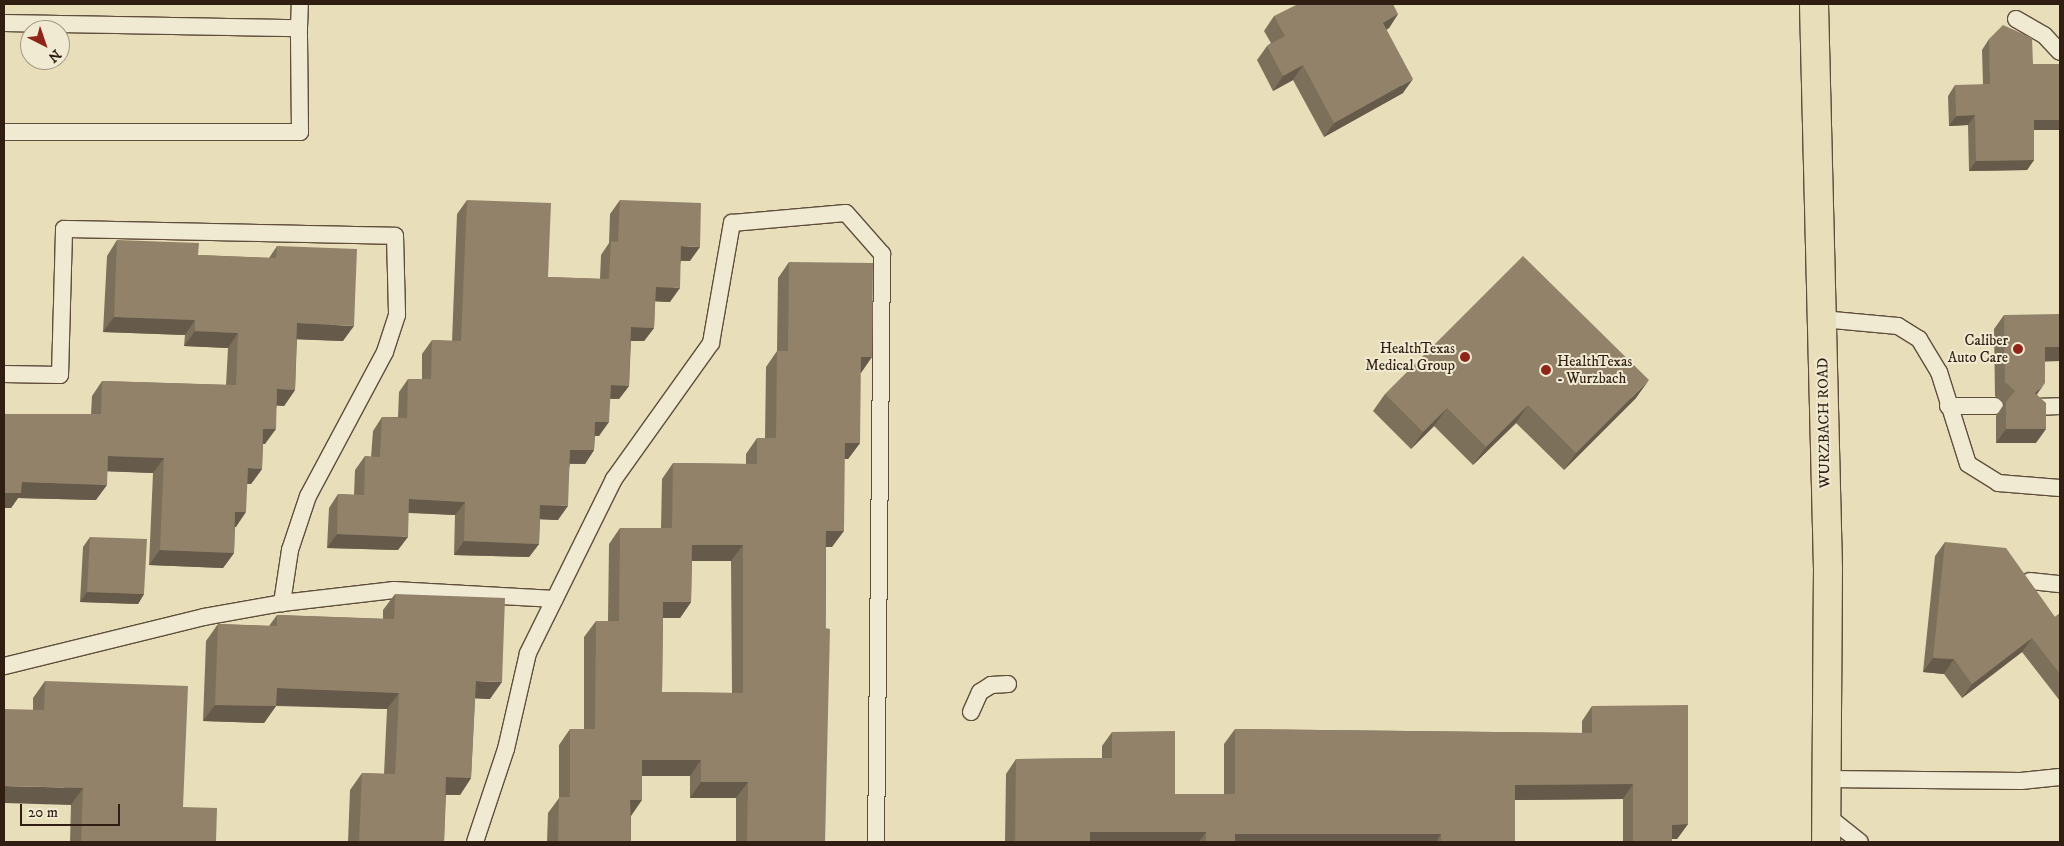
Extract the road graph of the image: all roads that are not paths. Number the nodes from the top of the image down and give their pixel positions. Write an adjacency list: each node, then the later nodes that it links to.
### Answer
1 (300, 4): 5 (lane)
2 (1814, 4): 8 (main road, WURZBACH ROAD)
3 (2016, 19): 6 (lane)
4 (4, 23): 5 (lane)
5 (299, 28): 7 (lane)
6 (2060, 52)
7 (4, 132)
8 (1822, 319): 10 (lane); 21 (main road, WURZBACH ROAD)
9 (4, 374): 18 (lane)
10 (1948, 406): 11 (lane); 14 (lane)
11 (1996, 406)
12 (2060, 406): 13 (lane)
13 (2036, 407)
14 (2060, 488)
15 (2030, 581): 16 (lane)
16 (2060, 584)
17 (555, 599): 18 (lane); 23 (lane); 24 (lane)
18 (282, 604): 19 (lane)
19 (4, 666)
20 (2060, 776): 21 (lane)
21 (1826, 779): 22 (main road, WURZBACH ROAD)
22 (1826, 815): 25 (main road, WURZBACH ROAD); 26 (lane)
23 (475, 842)
24 (876, 842)
25 (1826, 842)
26 (1860, 842)

